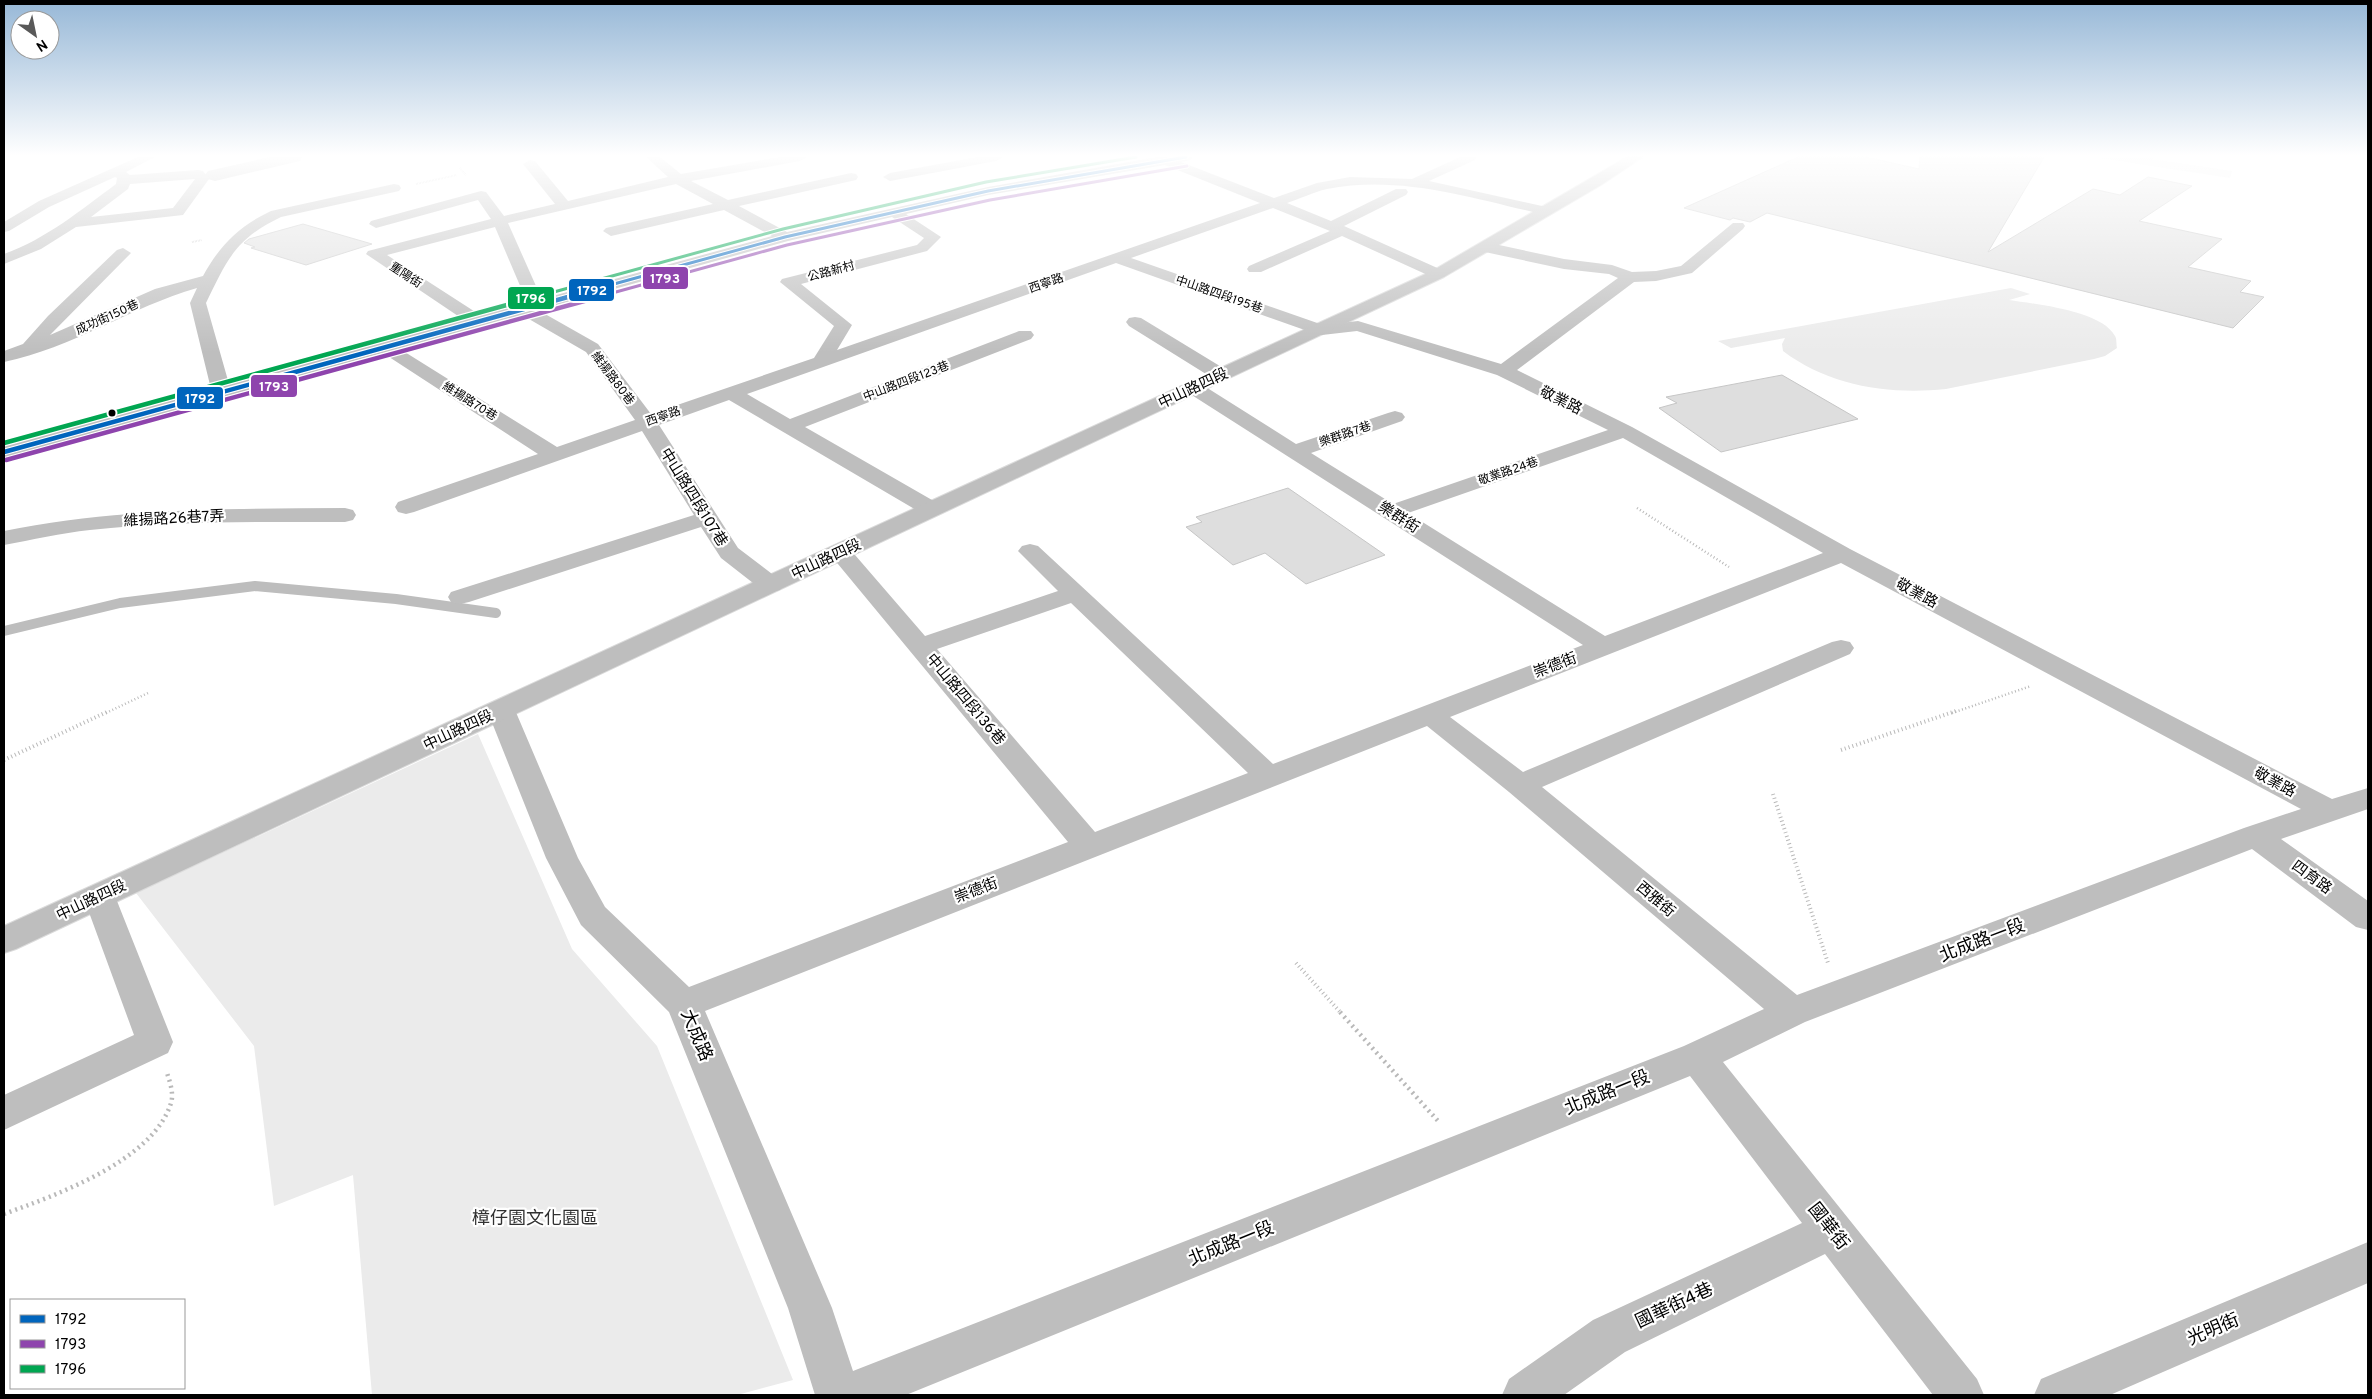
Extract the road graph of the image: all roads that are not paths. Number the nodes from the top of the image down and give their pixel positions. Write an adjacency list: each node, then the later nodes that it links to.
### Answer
1 (79, 222): 14 (street)
2 (258, 222): 27 (street)
3 (382, 222): 15 (street)
4 (495, 222): 29 (street, 重陽街)
5 (501, 222): 28 (street)
6 (648, 222): 18 (street)
7 (759, 222): 19 (street)
8 (844, 222): 19 (street)
9 (909, 222): 36 (street, 公路新村)
10 (1219, 222): 23 (street, 西寧路)
11 (1323, 222): 17 (street)
12 (1347, 222): 17 (street)
13 (1527, 222): 20 (street, 中山路四段)
14 (72, 223): 22 (street)
15 (376, 224)
16 (1738, 226): 26 (street)
17 (1337, 228): 24 (street); 25 (street)
18 (611, 231)
19 (785, 236): 28 (street)
20 (1485, 247): 25 (street, 中山路四段); 26 (street)
21 (123, 253): 34 (street)
22 (4, 258)
23 (1116, 258): 31 (street, 中山路四段195巷); 36 (street, 西寧路)
24 (1255, 269)
25 (1438, 274): 31 (street, 中山路四段)
26 (1630, 277): 37 (street)
27 (210, 280): 34 (street, 成功街150巷); 40 (street)
28 (524, 309): 29 (street); 43 (street, 維揚路80巷)
29 (477, 322): 33 (street)
30 (1135, 322): 38 (street)
31 (1322, 330): 37 (street, 敬業路); 38 (street, 中山路四段)
32 (1025, 335): 44 (street, 中山路四段123巷)
33 (385, 347): 40 (street); 48 (street, 維揚路70巷)
34 (30, 348): 35 (street, 成功街150巷)
35 (4, 357)
36 (821, 362): 41 (street, 西寧路)
37 (1504, 371): 45 (street, 敬業路)
38 (1221, 375): 39 (street, 中山路四段)
39 (1194, 388): 46 (street, 樂群街); 50 (street, 中山路四段)
40 (222, 393): 47 (street)
41 (731, 393): 43 (street, 西寧路); 44 (street)
42 (1395, 417): 46 (street, 樂群路7巷)
43 (647, 422): 48 (street, 西寧路); 53 (street, 中山路四段107巷)
44 (787, 427): 50 (street)
45 (1625, 431): 51 (street, 敬業路24巷); 57 (street, 敬業路)
46 (1295, 451): 51 (street, 樂群街)
47 (4, 452)
48 (555, 455): 49 (street, 西寧路)
49 (406, 507)
50 (931, 509): 56 (street, 中山路四段)
51 (1390, 512): 62 (street, 樂群街)
52 (346, 515): 54 (street, 維揚路26巷7弄)
53 (707, 518): 58 (street, 中山路四段107巷); 60 (street)
54 (4, 538)
55 (1030, 550): 59 (street)
56 (841, 553): 58 (street, 中山路四段); 61 (street, 中山路四段136巷)
57 (1842, 554): 62 (street, 崇德街); 69 (street, 敬業路)
58 (771, 585): 64 (street, 中山路四段)
59 (1075, 594): 61 (street); 66 (street)
60 (460, 597)
61 (922, 646): 71 (street, 中山路四段136巷)
62 (1604, 647): 65 (street, 崇德街)
63 (1841, 648): 67 (street)
64 (501, 710): 72 (street, 中山路四段); 75 (street, 大成路)
65 (1429, 714): 66 (street, 崇德街); 67 (street, 西雅街)
66 (1268, 777): 71 (street, 崇德街)
67 (1520, 785): 76 (street, 西雅街)
68 (2368, 798): 69 (street, 北成路一段)
69 (2331, 812): 70 (street, 北成路一段)
70 (2255, 836): 73 (street, 四育路); 76 (street, 北成路一段)
71 (1089, 846): 75 (street, 崇德街)
72 (99, 896): 74 (street, 中山路四段); 78 (street)
73 (2368, 918)
74 (4, 940)
75 (684, 1004): 81 (street, 大成路)
76 (1792, 1012): 77 (street, 北成路一段)
77 (1697, 1056): 79 (street, 國華街); 82 (street, 北成路一段)
78 (4, 1113)
79 (1832, 1230): 83 (street, 國華街4巷); 84 (street, 國華街)
80 (2368, 1262): 85 (street, 光明街)
81 (838, 1395)
82 (850, 1395)
83 (1525, 1395)
84 (1961, 1395)
85 (2058, 1395)

